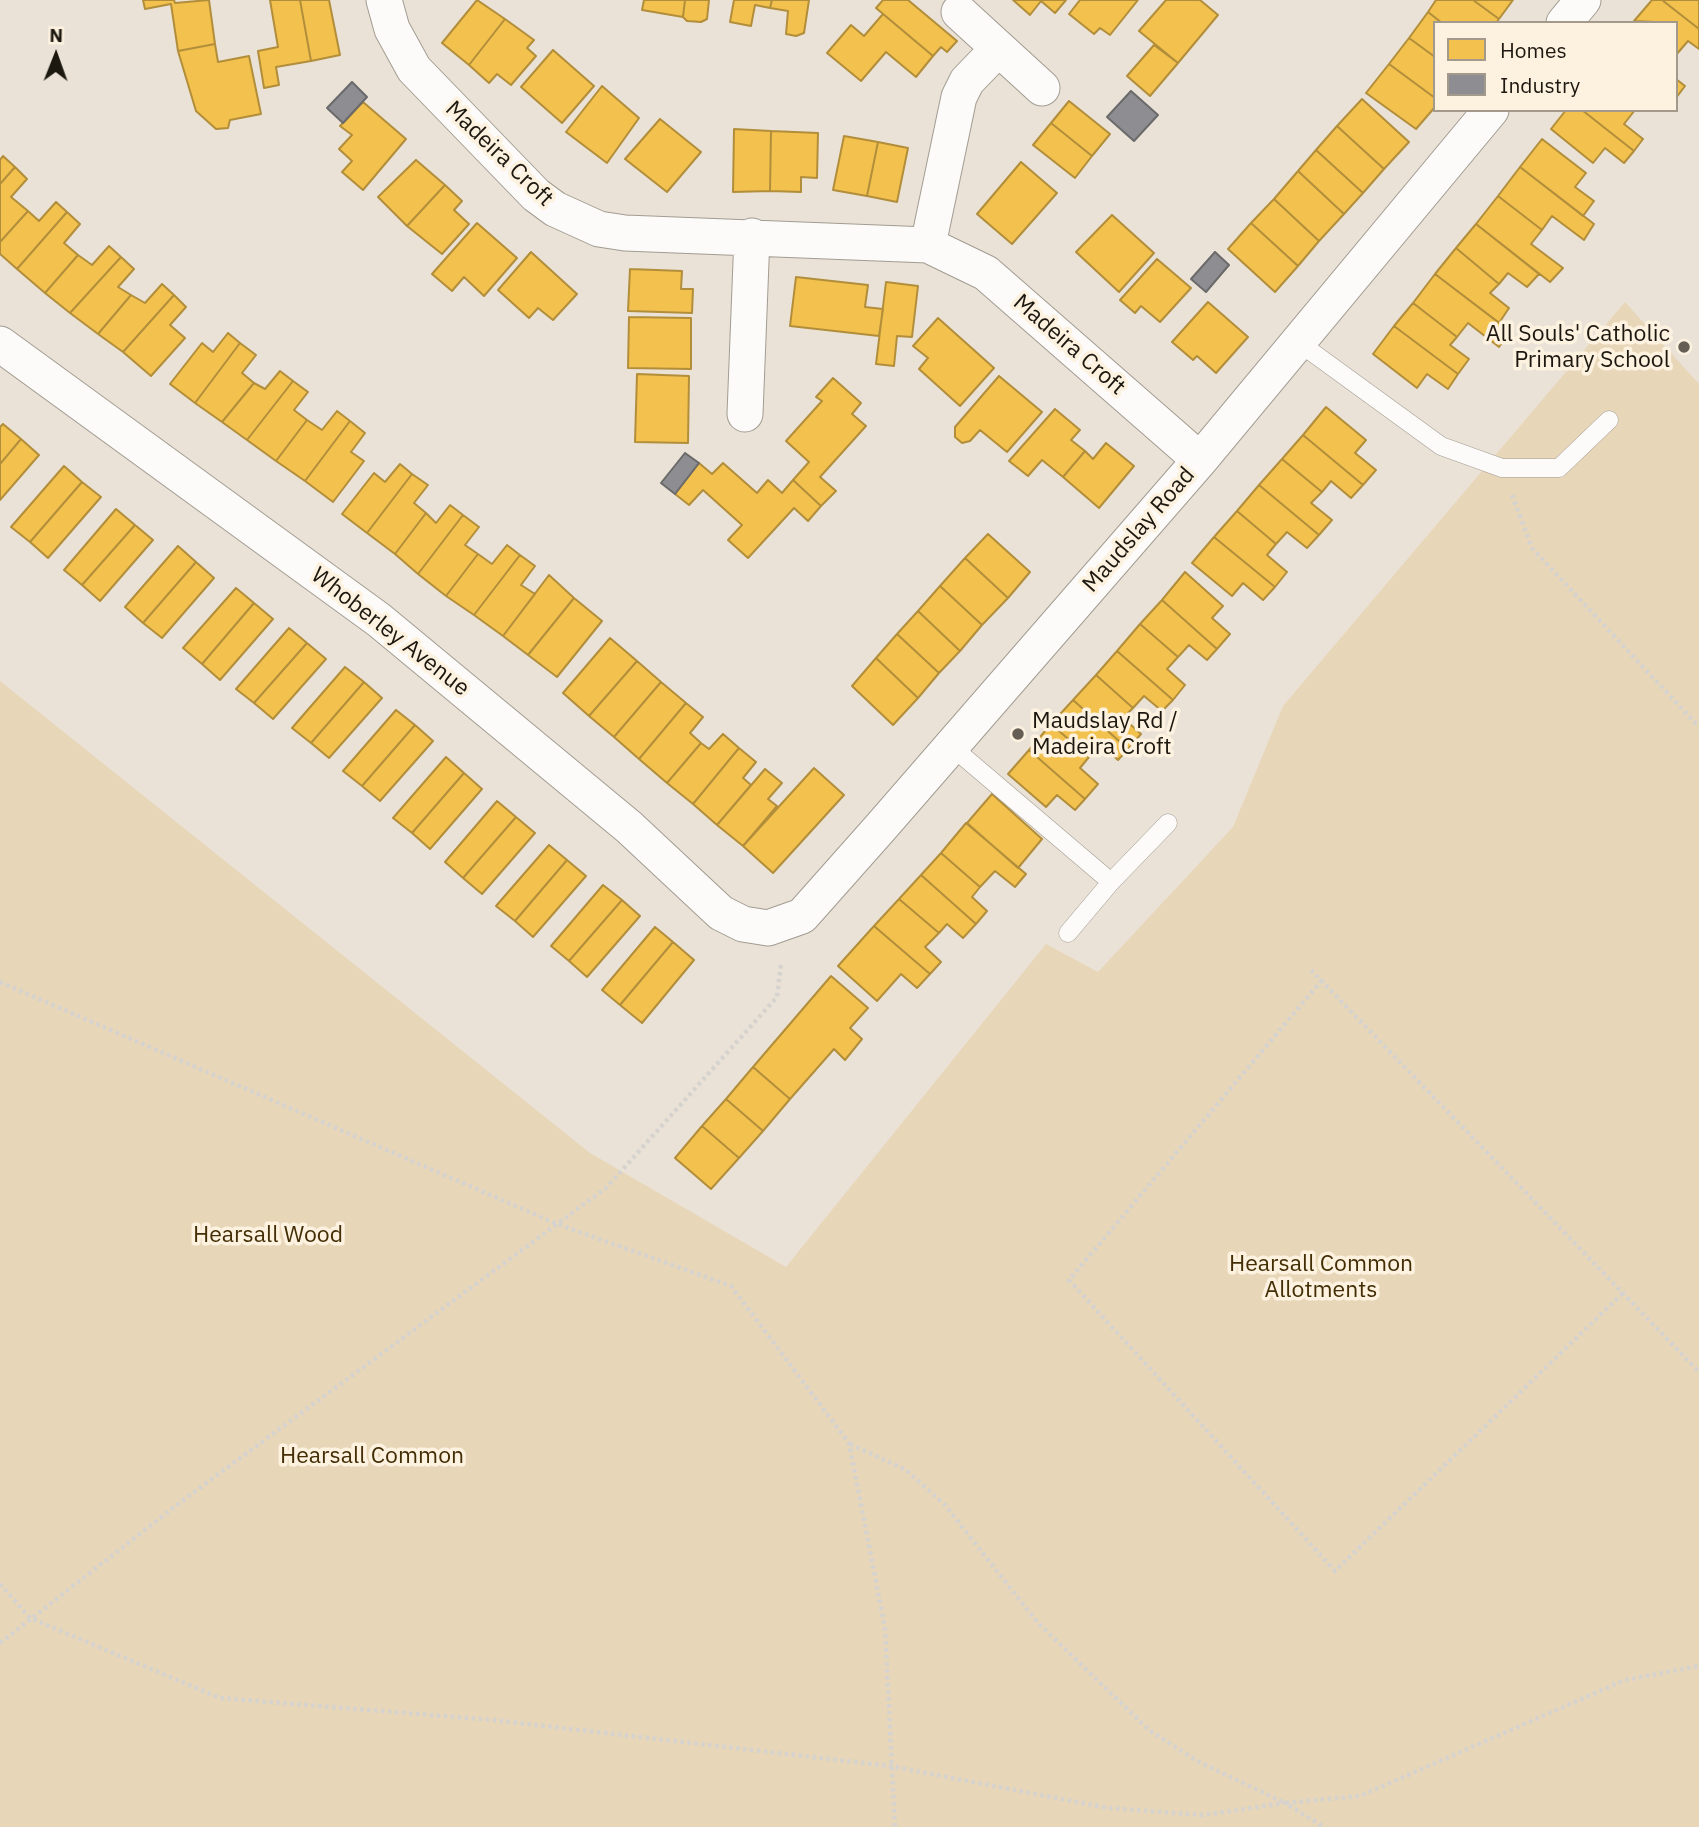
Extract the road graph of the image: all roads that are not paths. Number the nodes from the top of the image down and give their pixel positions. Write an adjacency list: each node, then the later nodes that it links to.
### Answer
1 (384, 0): 8 (street, Madeira Croft)
2 (1583, 0): 4 (street)
3 (959, 12): 5 (street)
4 (1566, 21)
5 (998, 49): 6 (street); 9 (street)
6 (1042, 88)
7 (1489, 112): 10 (street, Maudslay Road)
8 (752, 236): 9 (street, Madeira Croft); 12 (street)
9 (928, 245): 14 (street, Madeira Croft)
10 (1298, 342): 13 (lane); 14 (street, Maudslay Road)
11 (0, 344): 18 (street, Whoberley Avenue)
12 (745, 414)
13 (1609, 420)
14 (1200, 460): 15 (street, Maudslay Road)
15 (951, 746): 17 (lane); 18 (street, Maudslay Road)
16 (1168, 823): 17 (lane)
17 (1111, 882): 19 (lane)
18 (777, 926)
19 (1068, 933)

